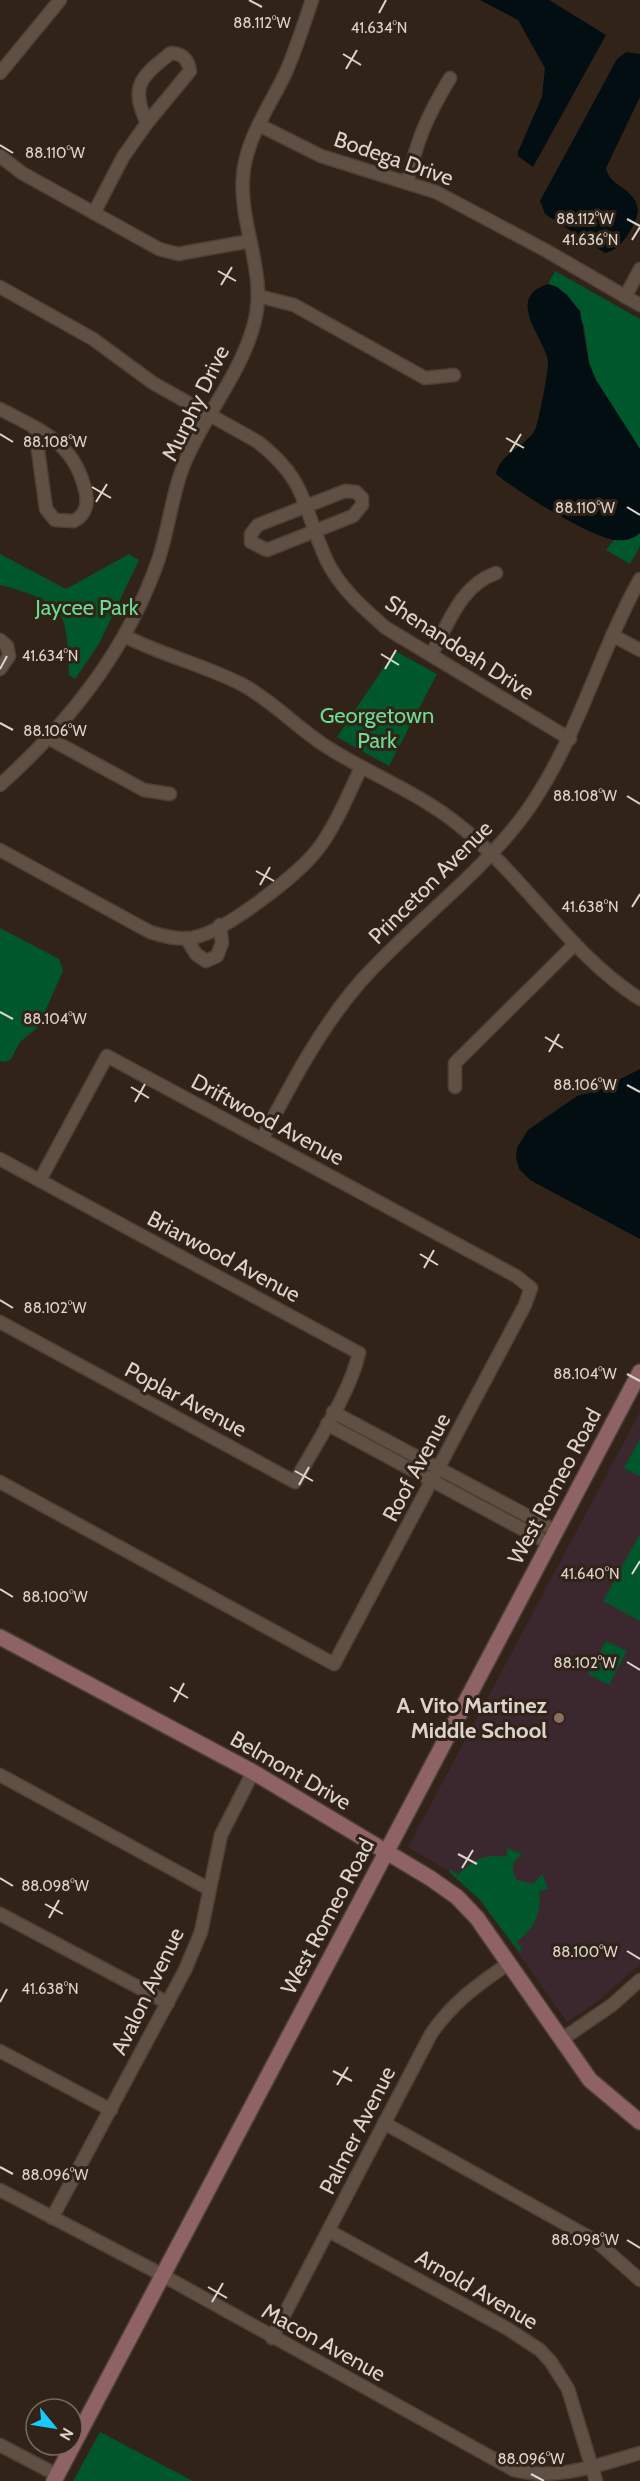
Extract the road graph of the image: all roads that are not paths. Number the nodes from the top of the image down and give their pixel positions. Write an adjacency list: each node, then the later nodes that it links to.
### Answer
1 (60, 0): 3 (street)
2 (312, 0): 6 (street, Murphy Drive)
3 (0, 74)
4 (450, 78): 8 (street)
5 (147, 123): 5 (street); 9 (street)
6 (259, 125): 8 (street, Bodega Drive); 10 (street, Murphy Drive)
7 (0, 156): 9 (street)
8 (407, 182): 14 (street, Bodega Drive)
9 (94, 213): 10 (street)
10 (250, 241): 13 (street, Murphy Drive)
11 (640, 269): 14 (street)
12 (0, 287): 18 (street, Shenandoah Drive)
13 (258, 296): 16 (street); 18 (street, Murphy Drive)
14 (625, 297): 15 (street, Bodega Drive)
15 (640, 305)
16 (454, 375)
17 (0, 409): 19 (street)
18 (210, 413): 20 (street, Shenandoah Drive); 25 (street, Murphy Drive)
19 (35, 428): 19 (street)
20 (307, 504): 21 (street, Shenandoah Drive); 21 (street); 21 (street)
21 (316, 531): 28 (street, Shenandoah Drive)
22 (496, 573): 28 (street)
23 (640, 579): 24 (street, Princeton Avenue)
24 (612, 635): 27 (street); 31 (street, Princeton Avenue)
25 (125, 636): 30 (street, Murphy Drive); 32 (street)
26 (0, 640): 29 (street)
27 (640, 650)
28 (431, 655): 31 (street, Shenandoah Drive)
29 (0, 669)
30 (50, 739): 33 (street, Murphy Drive); 34 (street)
31 (570, 739): 36 (street, Princeton Avenue)
32 (361, 768): 36 (street); 37 (street)
33 (0, 785)
34 (170, 794)
35 (0, 849): 38 (street)
36 (492, 853): 39 (street); 42 (street, Princeton Avenue)
37 (220, 925): 38 (street); 38 (street)
38 (186, 938)
39 (575, 944): 40 (street); 41 (street)
40 (640, 999)
41 (455, 1087)
42 (262, 1139): 44 (street, Driftwood Avenue); 45 (street, Driftwood Avenue)
43 (0, 1158): 44 (street, Briarwood Avenue)
44 (40, 1180): 48 (street, Briarwood Avenue)
45 (531, 1288): 50 (street, Roof Avenue)
46 (0, 1322): 49 (street, Poplar Avenue)
47 (640, 1372): 53 (main road, West Romeo Road)
48 (333, 1412): 49 (street, Briarwood Avenue); 50 (street)
49 (327, 1424): 51 (street)
50 (439, 1468): 51 (street, Roof Avenue); 53 (street)
51 (433, 1480): 52 (street, Roof Avenue); 53 (street)
52 (0, 1482)
53 (553, 1538): 57 (main road, West Romeo Road)
54 (0, 1637): 55 (main road, Belmont Drive)
55 (253, 1772): 57 (main road, Belmont Drive); 58 (street, Avalon Avenue)
56 (0, 1775): 58 (street)
57 (386, 1852): 60 (main road, Belmont Drive); 71 (main road, West Romeo Road)
58 (209, 1888): 62 (street, Avalon Avenue)
59 (0, 1914): 62 (street)
60 (508, 1964): 63 (main road, Belmont Drive); 67 (street, Palmer Avenue)
61 (640, 1980): 63 (street)
62 (168, 2003): 65 (street, Avalon Avenue)
63 (561, 2040): 66 (main road, Belmont Drive)
64 (0, 2051): 65 (street)
65 (111, 2110): 69 (street, Avalon Avenue)
66 (640, 2122)
67 (384, 2123): 70 (street, Palmer Avenue); 72 (street)
68 (0, 2190): 69 (street, Macon Avenue)
69 (52, 2218): 71 (street, Macon Avenue)
70 (329, 2230): 73 (street, Palmer Avenue); 76 (street, Arnold Avenue)
71 (162, 2277): 73 (street, Macon Avenue); 77 (main road, West Romeo Road)
72 (640, 2280)
73 (272, 2338): 76 (street, Macon Avenue)
74 (0, 2445): 77 (street)
75 (640, 2453): 76 (street, Macon Avenue)
76 (591, 2467): 78 (street, Arnold Avenue)
77 (56, 2478)
78 (596, 2481)

